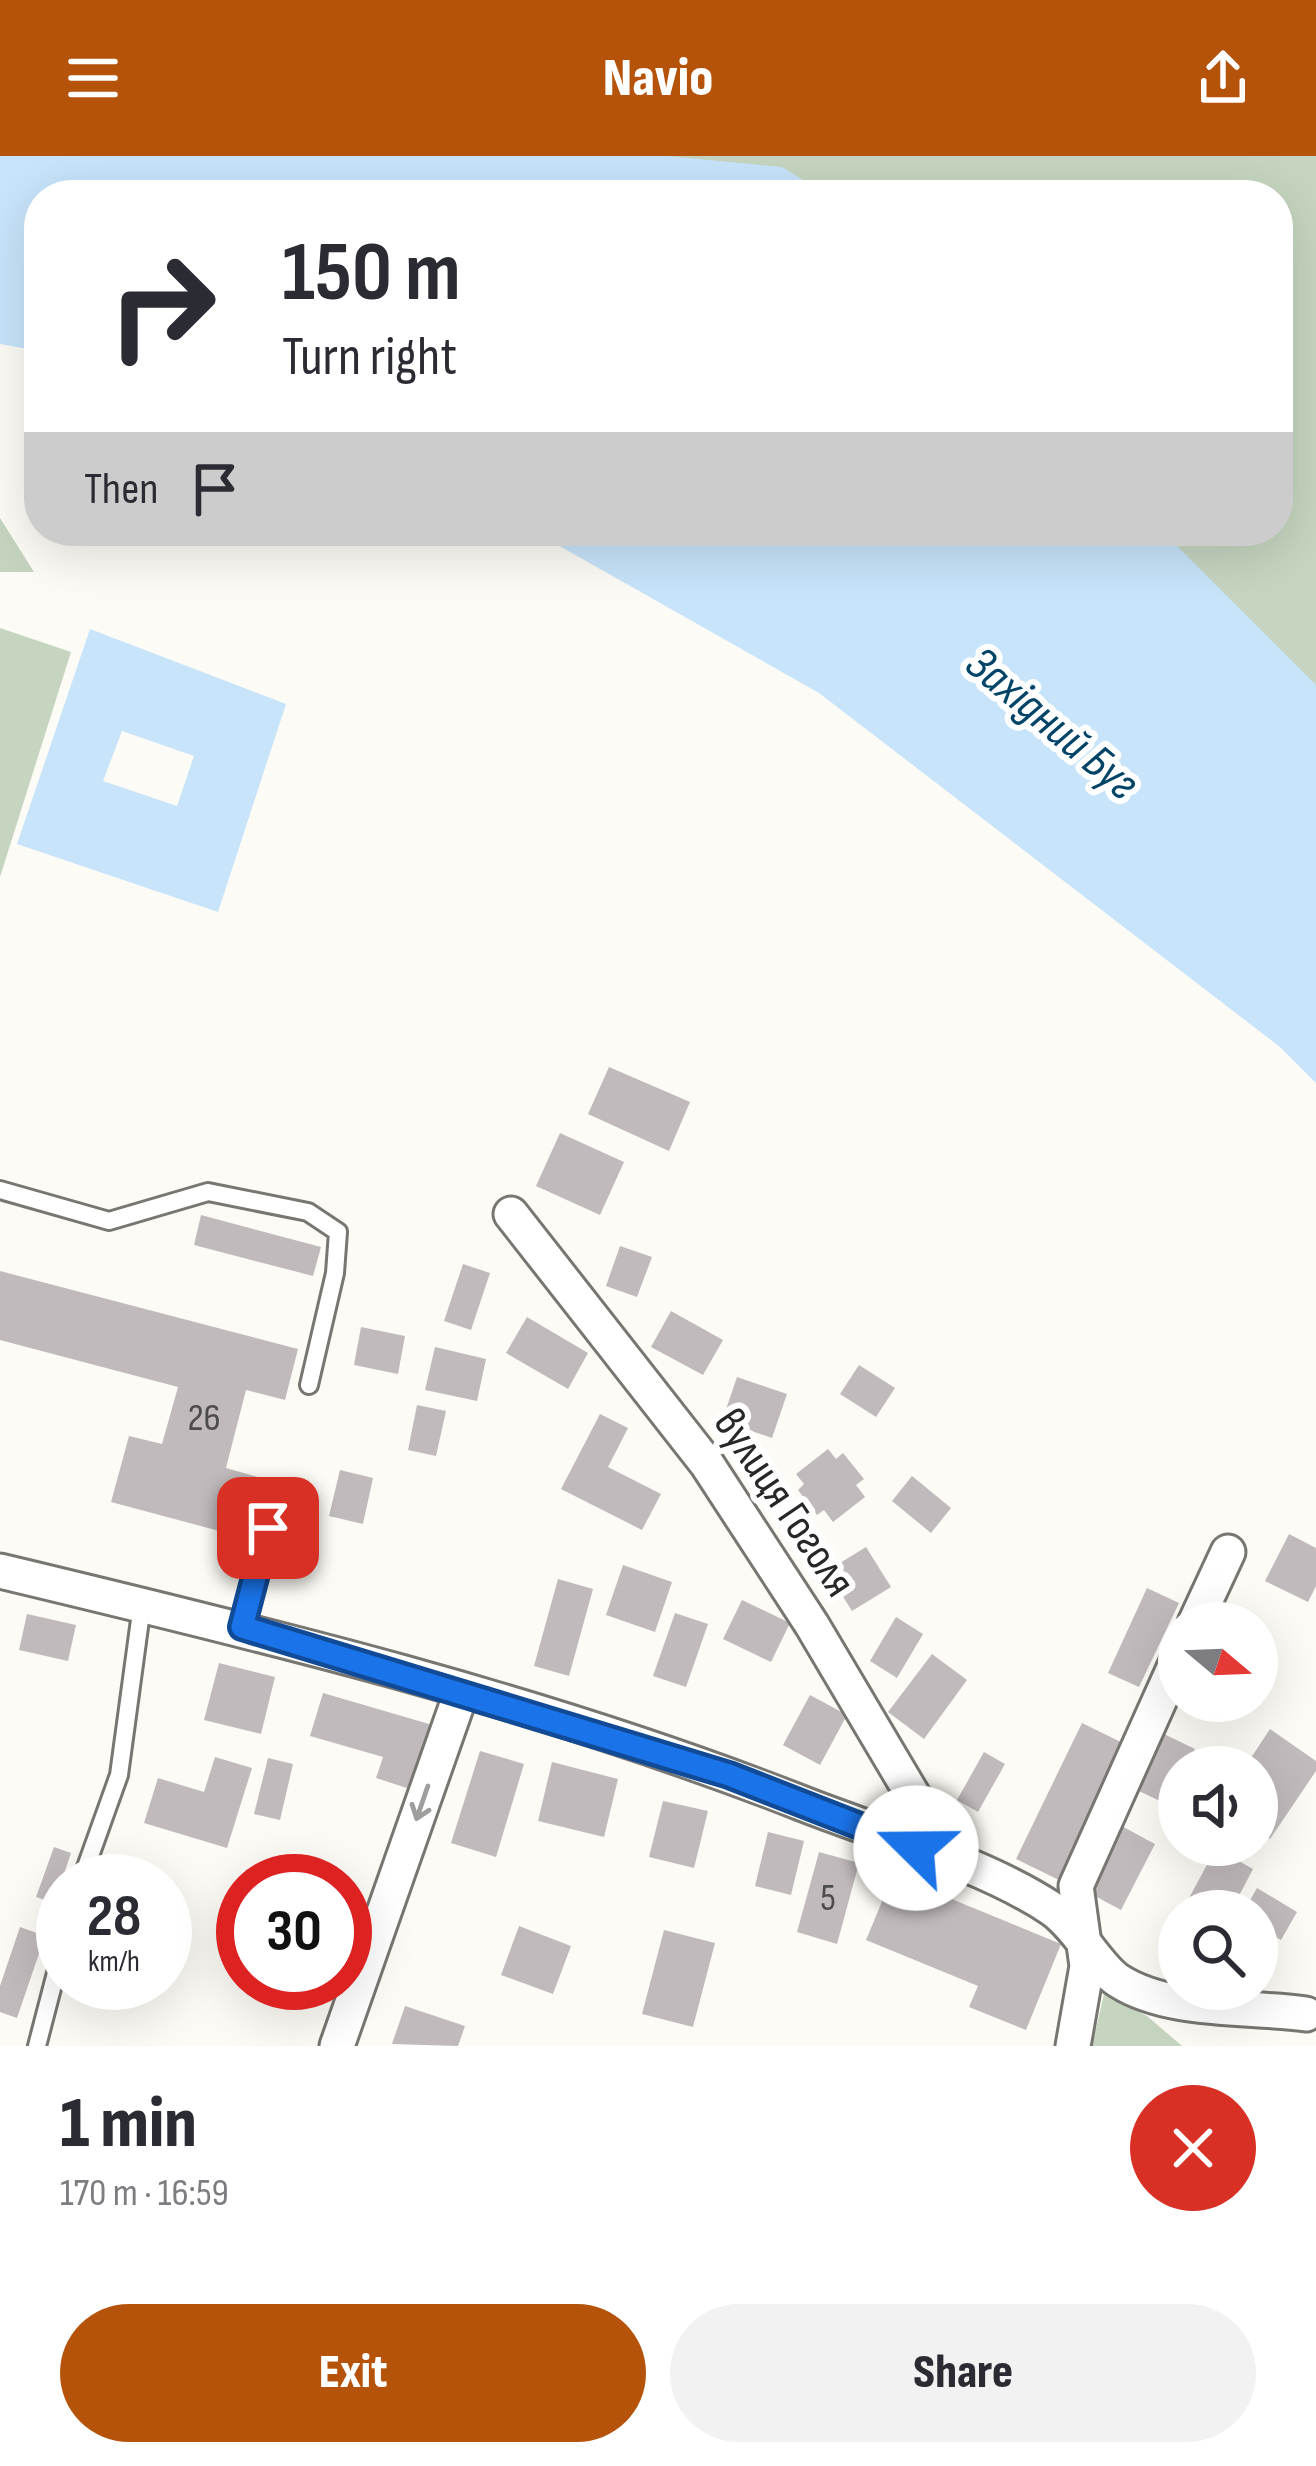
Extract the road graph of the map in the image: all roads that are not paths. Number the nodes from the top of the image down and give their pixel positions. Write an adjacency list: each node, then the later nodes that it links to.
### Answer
1 (0, 1190): 3 (lane)
2 (511, 1214): 13 (street, вулиця Гоголя)
3 (309, 1385)
4 (268, 1528): 9 (lane)
5 (1228, 1552): 7 (street)
6 (0, 1571): 8 (street)
7 (1205, 1602)
8 (142, 1605): 9 (street); 12 (lane)
9 (242, 1627): 10 (street)
10 (461, 1693): 13 (street); 18 (street, one-way to 18)
11 (1158, 1704): 14 (street)
12 (90, 1854)
13 (953, 1862): 14 (street)
14 (1088, 1940): 16 (street); 19 (street)
15 (46, 2010): 17 (lane)
16 (1309, 2020)
17 (37, 2046)
18 (337, 2046)
19 (1073, 2046)

